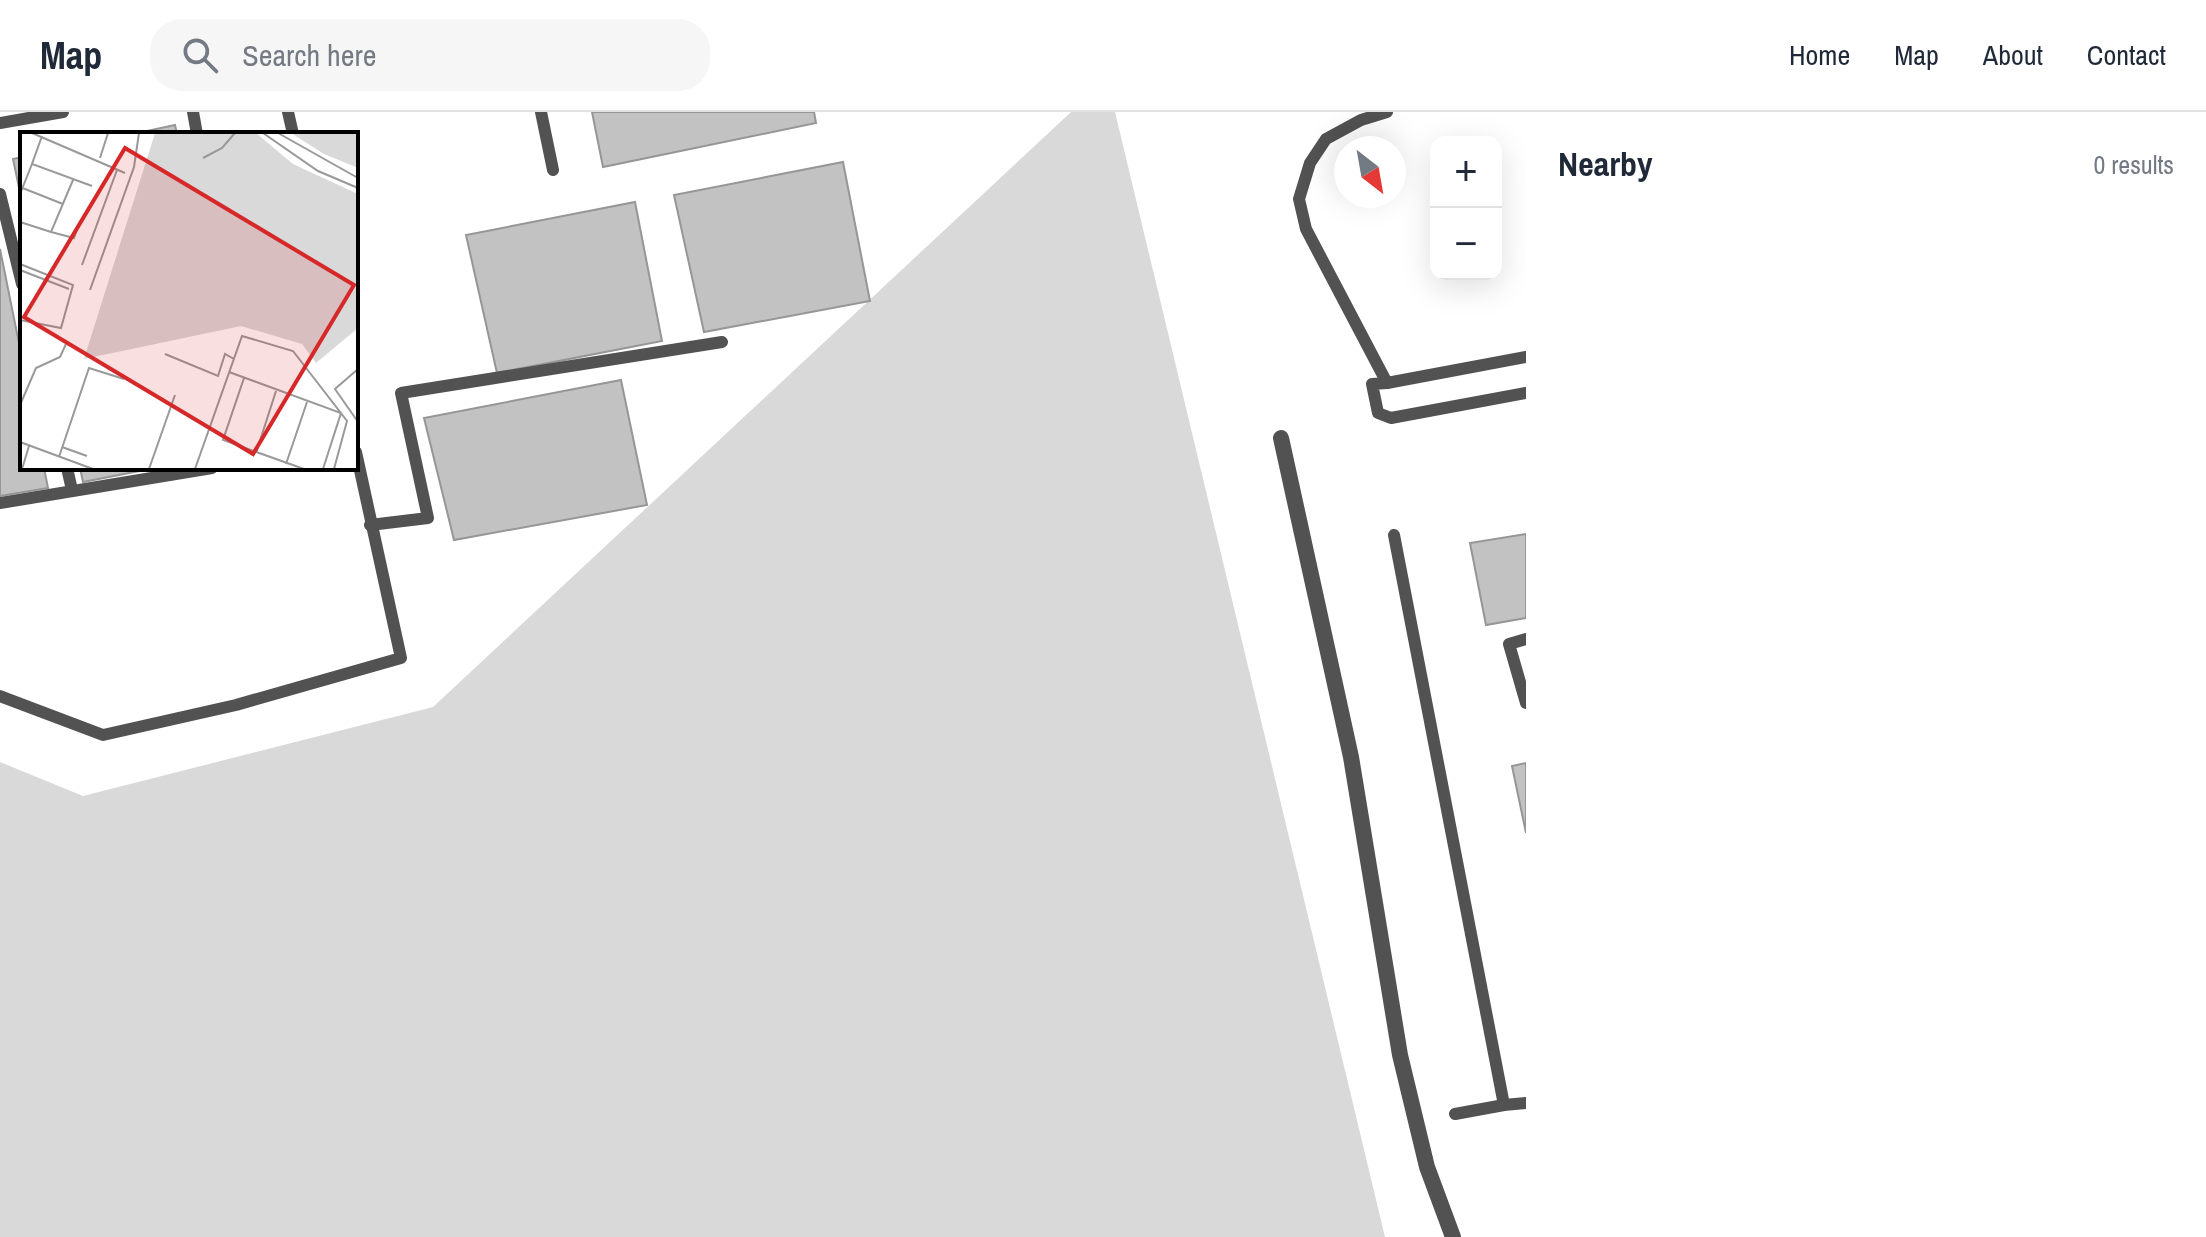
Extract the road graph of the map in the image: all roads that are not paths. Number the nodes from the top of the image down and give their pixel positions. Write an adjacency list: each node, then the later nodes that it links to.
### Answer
1 (63, 112): 6 (lane)
2 (193, 112): 7 (lane)
3 (288, 112): 8 (lane)
4 (541, 112): 9 (lane)
5 (1387, 112): 14 (lane)
6 (0, 123)
7 (197, 132)
8 (293, 132)
9 (553, 170)
10 (0, 194): 11 (lane)
11 (20, 276)
12 (722, 342): 22 (lane)
13 (1526, 357): 14 (lane)
14 (1387, 383): 15 (lane)
15 (1526, 393)
16 (1281, 438): 30 (street)
17 (358, 462): 22 (lane)
18 (67, 470): 20 (lane)
19 (199, 470): 20 (lane)
20 (72, 490): 21 (lane)
21 (0, 503)
22 (370, 525): 25 (lane)
23 (1394, 535): 28 (lane)
24 (1526, 639): 26 (lane)
25 (0, 696)
26 (1526, 703)
27 (1526, 1103): 28 (lane)
28 (1504, 1105): 29 (lane)
29 (1455, 1114)
30 (1453, 1237)

